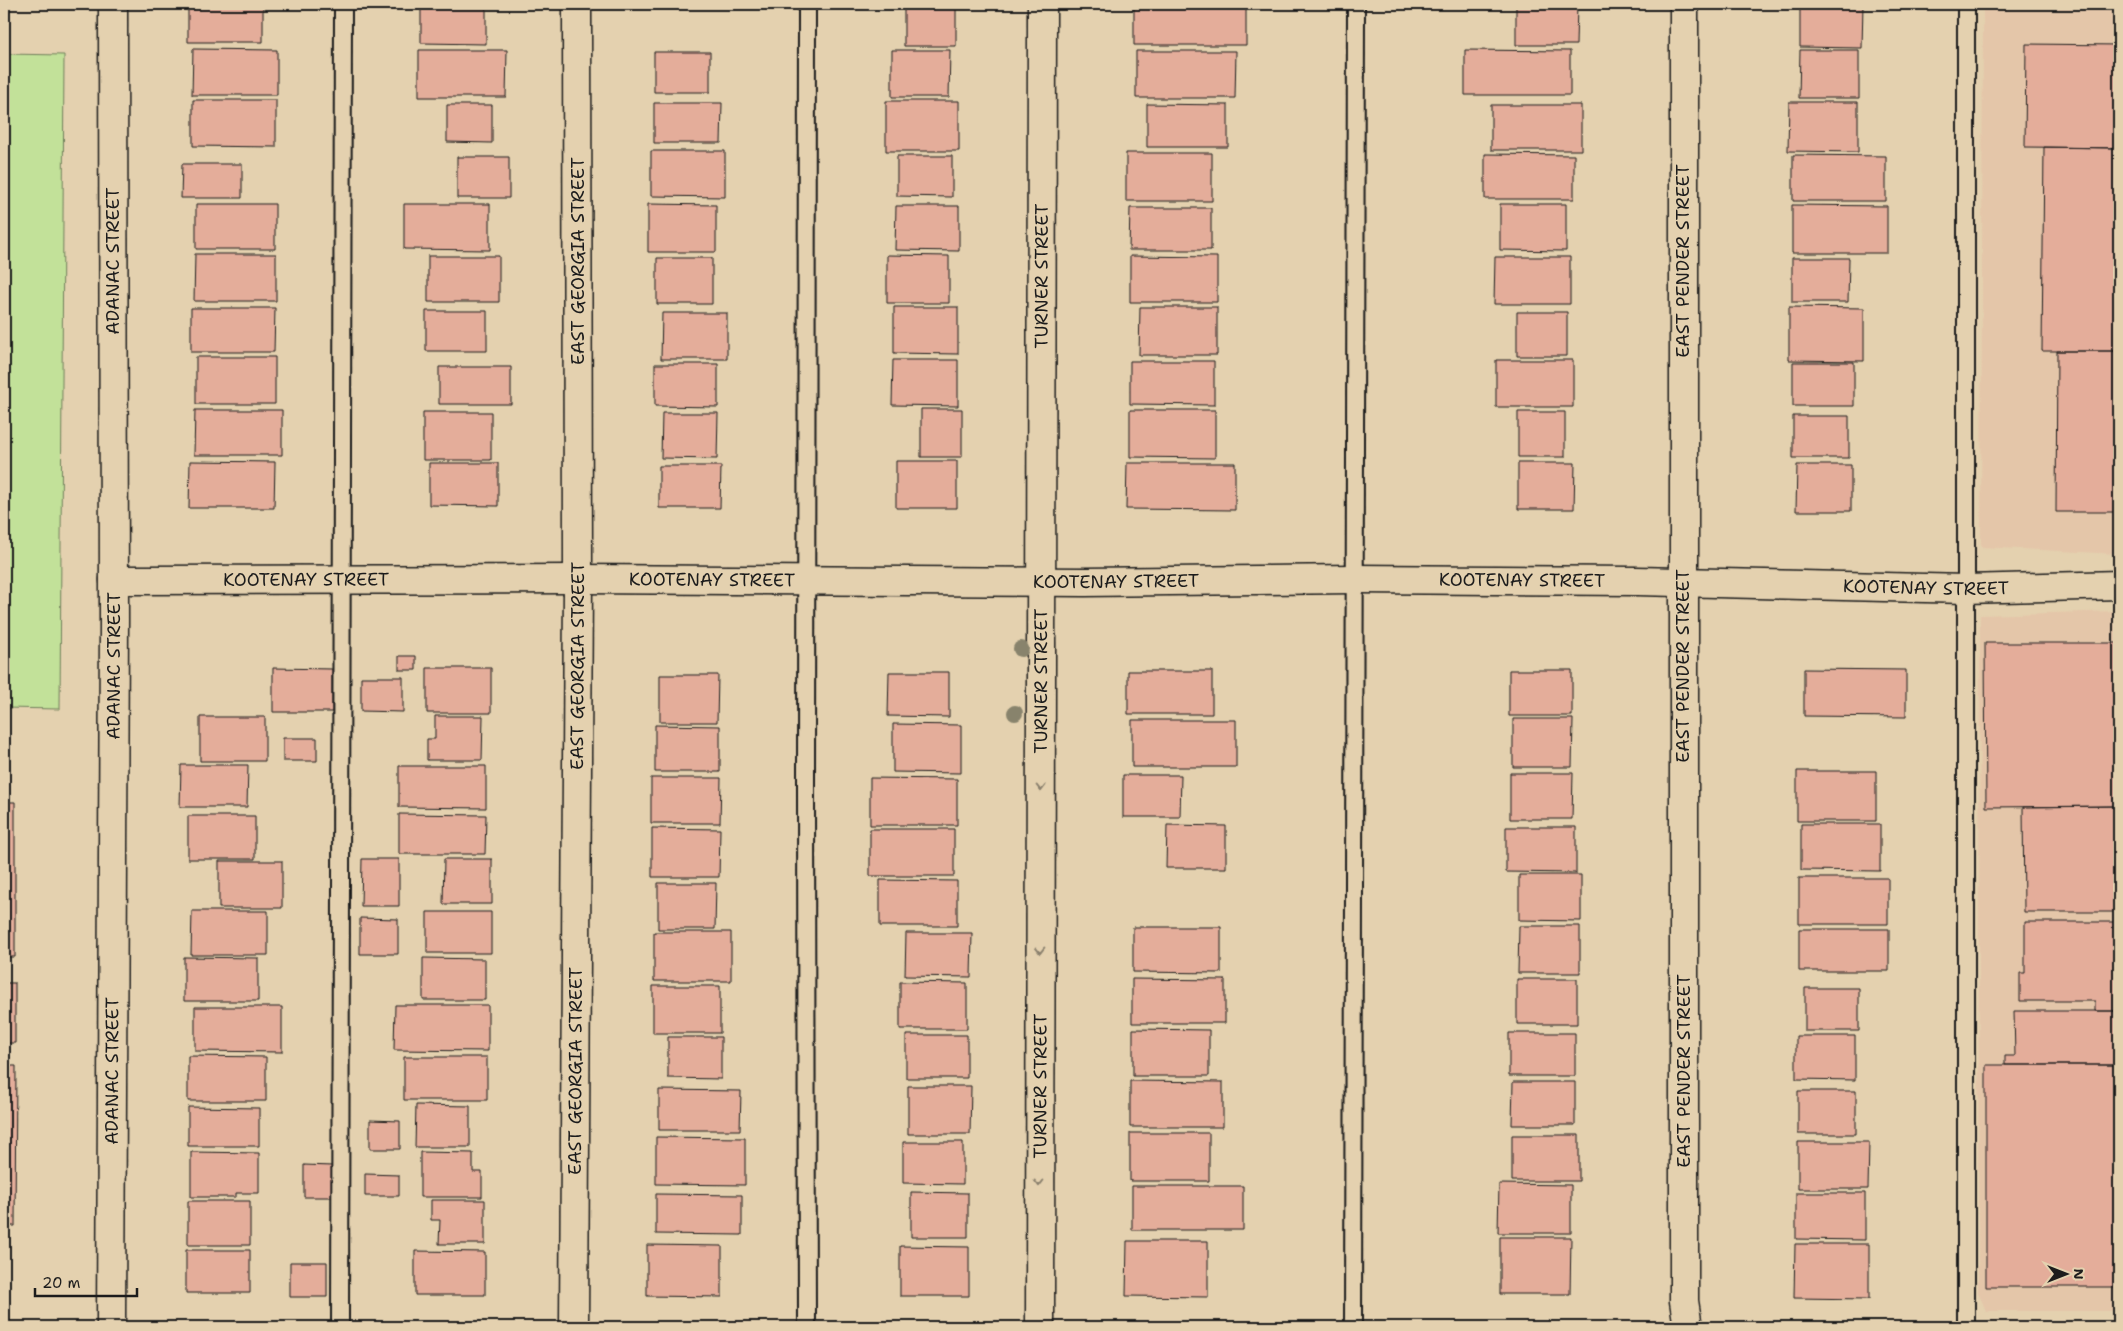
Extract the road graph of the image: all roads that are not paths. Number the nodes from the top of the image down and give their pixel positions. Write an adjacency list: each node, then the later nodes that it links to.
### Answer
1 (113, 4): 11 (street, ADANAC STREET)
2 (342, 4): 12 (lane)
3 (577, 4): 9 (street, EAST GEORGIA STREET)
4 (808, 4): 13 (lane)
5 (1042, 4): 14 (street, TURNER STREET)
6 (1356, 4): 10 (lane)
7 (1684, 4): 15 (street, EAST PENDER STREET)
8 (1966, 4): 17 (lane)
9 (578, 579): 12 (street, KOOTENAY STREET); 13 (street, KOOTENAY STREET); 20 (street, EAST GEORGIA STREET)
10 (1355, 579): 14 (street, KOOTENAY STREET); 15 (street, KOOTENAY STREET); 23 (lane)
11 (114, 580): 12 (street, KOOTENAY STREET); 18 (street, ADANAC STREET)
12 (340, 580): 19 (lane)
13 (806, 580): 14 (street, KOOTENAY STREET); 21 (lane)
14 (1042, 582): 22 (street, TURNER STREET, one-way to 22)
15 (1683, 582): 17 (street, KOOTENAY STREET); 24 (street, EAST PENDER STREET)
16 (2119, 585): 17 (street, KOOTENAY STREET)
17 (1966, 589): 25 (lane)
18 (112, 1327)
19 (340, 1327)
20 (574, 1327)
21 (808, 1327)
22 (1040, 1327)
23 (1353, 1327)
24 (1688, 1327)
25 (1966, 1327)

